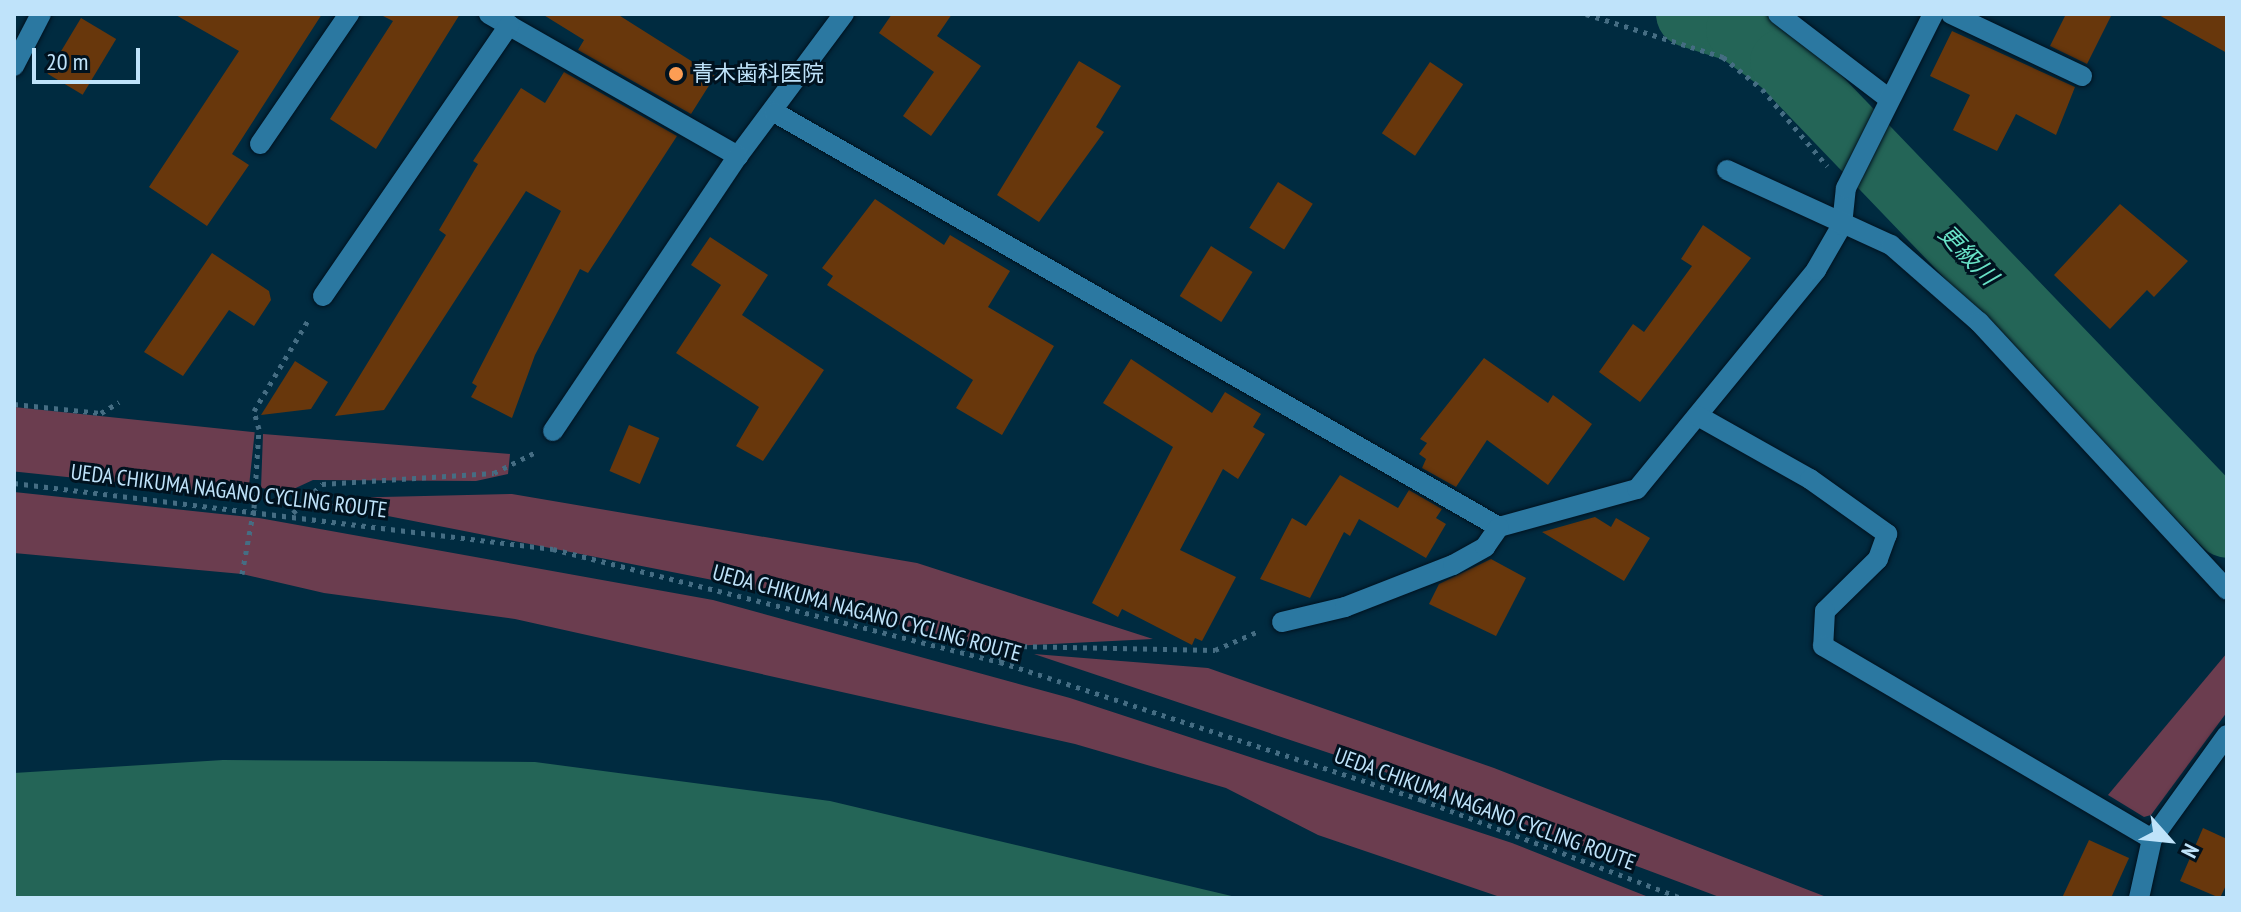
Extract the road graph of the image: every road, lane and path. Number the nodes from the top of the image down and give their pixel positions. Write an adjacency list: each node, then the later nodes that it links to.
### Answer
1 (41, 14): 10 (street)
2 (349, 14): 14 (street)
3 (489, 14): 9 (street)
4 (844, 14): 13 (street)
5 (1586, 14): 17 (path)
6 (1778, 14): 12 (street)
7 (1933, 14): 12 (street)
8 (1951, 14): 11 (street)
9 (509, 25): 15 (street); 19 (street)
10 (14, 66)
11 (2082, 76)
12 (1889, 99): 17 (street)
13 (774, 112): 15 (street); 27 (street)
14 (260, 144)
15 (738, 156): 23 (street)
16 (1727, 170): 18 (street)
17 (1847, 186): 18 (street)
18 (1842, 225): 22 (street); 29 (street)
19 (323, 296): 25 (path)
20 (119, 402): 21 (path)
21 (14, 404)
22 (1698, 416): 27 (street); 33 (street)
23 (553, 431): 26 (path)
24 (14, 483): 25 (path, UEDA CHIKUMA NAGANO CYCLING ROUTE)
25 (254, 508): 26 (path, UEDA CHIKUMA NAGANO CYCLING ROUTE); 28 (path)
26 (293, 513): 31 (path, UEDA CHIKUMA NAGANO CYCLING ROUTE)
27 (1499, 527): 30 (street)
28 (242, 574)
29 (2227, 590)
30 (1282, 622): 31 (path)
31 (1000, 662): 34 (path, UEDA CHIKUMA NAGANO CYCLING ROUTE)
32 (2227, 735): 33 (street)
33 (2152, 839): 35 (street)
34 (1682, 898)
35 (2139, 898)

